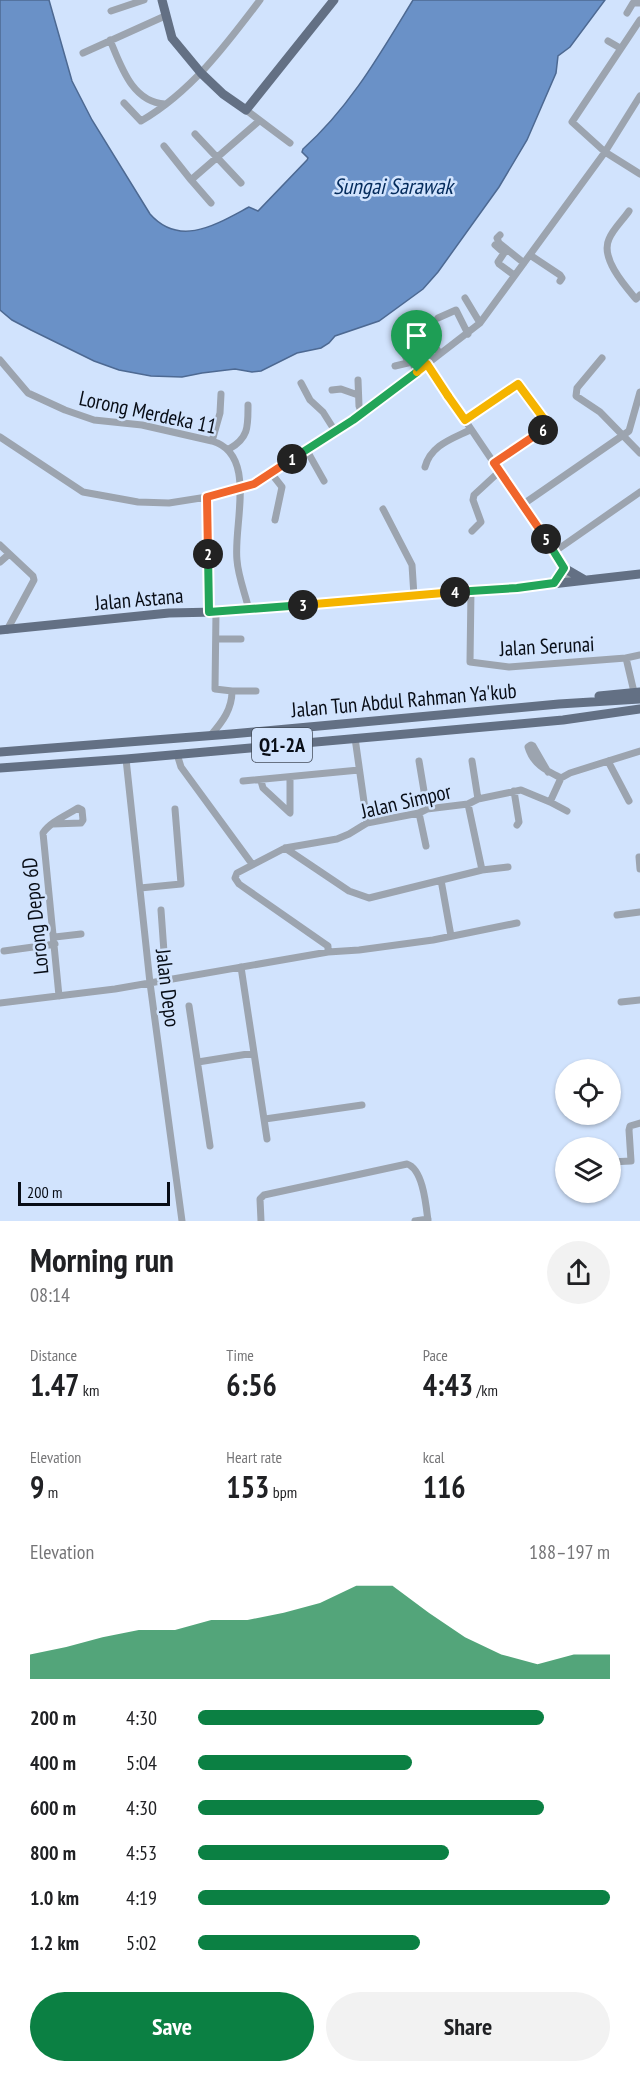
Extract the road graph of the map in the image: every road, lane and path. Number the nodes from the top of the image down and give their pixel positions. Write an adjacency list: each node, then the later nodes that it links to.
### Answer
1 (144, 0): 6 (street)
2 (162, 0): 8 (main road)
3 (260, 0): 14 (street)
4 (334, 0): 18 (main road)
5 (640, 3): 7 (street)
6 (111, 10)
7 (627, 13)
8 (165, 16): 10 (street); 14 (main road)
9 (640, 20): 12 (street)
10 (110, 40): 13 (street); 17 (street)
11 (608, 41): 12 (street)
12 (620, 48): 23 (street)
13 (83, 52)
14 (201, 73): 17 (street); 18 (main road)
15 (640, 96): 23 (street)
16 (124, 103): 17 (street)
17 (165, 104)
18 (246, 110): 19 (street)
19 (259, 121): 21 (street); 24 (street)
20 (195, 134): 24 (street)
21 (290, 143)
22 (164, 146): 26 (street)
23 (605, 152): 25 (street); 32 (street)
24 (217, 158): 26 (street); 27 (street)
25 (640, 174)
26 (191, 180): 28 (street)
27 (240, 183)
28 (211, 203)
29 (629, 211): 36 (street)
30 (500, 235): 33 (street)
31 (495, 245): 34 (street)
32 (530, 255): 33 (street); 35 (street)
33 (524, 263): 34 (street)
34 (514, 275): 39 (street)
35 (560, 281)
36 (640, 295)
37 (465, 298): 39 (street)
38 (438, 318): 41 (street)
39 (480, 323): 41 (street)
40 (416, 333): 43 (street)
41 (468, 333): 43 (street)
42 (402, 349): 46 (street)
43 (440, 354): 47 (street)
44 (603, 358): 61 (street)
45 (0, 360): 63 (street, Lorong Merdeka 11)
46 (408, 362): 48 (street); 49 (street)
47 (427, 364): 49 (street); 58 (street)
48 (395, 366)
49 (417, 372): 57 (street)
50 (358, 380): 55 (street)
51 (301, 383): 60 (street)
52 (332, 390): 55 (street)
53 (640, 392): 61 (street)
54 (221, 394): 63 (street)
55 (358, 395): 57 (street)
56 (248, 405): 64 (street)
57 (362, 414): 60 (street)
58 (465, 420): 59 (street); 67 (street)
59 (470, 430): 67 (street); 68 (street)
60 (335, 431): 65 (street)
61 (623, 436): 66 (street); 75 (street)
62 (0, 437): 74 (street)
63 (212, 441): 64 (street, Lorong Merdeka 11)
64 (228, 449): 72 (street, Lorong Merdeka 11)
65 (306, 449): 70 (street); 71 (street)
66 (640, 453)
67 (494, 463): 69 (street)
68 (425, 467)
69 (500, 471): 75 (street); 78 (street)
70 (271, 473): 72 (street); 77 (street)
71 (324, 481)
72 (241, 489): 74 (street); 90 (street, Lorong Merdeka 11)
73 (640, 492): 80 (street)
74 (207, 497): 91 (street)
75 (522, 505): 80 (street)
76 (383, 509): 89 (street)
77 (275, 520)
78 (472, 531)
79 (0, 545): 81 (street)
80 (554, 552): 83 (street)
81 (8, 555): 82 (street); 92 (street)
82 (0, 562)
83 (564, 568): 85 (main road); 86 (street); 87 (main road)
84 (640, 574): 85 (main road, Jalan Astana)
85 (584, 580): 86 (main road, Jalan Astana)
86 (571, 581): 87 (main road, Jalan Astana)
87 (554, 583): 88 (main road, Jalan Astana)
88 (471, 590): 89 (main road, Jalan Astana); 96 (street, Jalan Serunai)
89 (414, 596): 90 (main road, Jalan Astana)
90 (249, 610): 91 (main road, Jalan Astana)
91 (213, 612): 92 (main road, Jalan Astana); 93 (street)
92 (3, 630)
93 (217, 639): 94 (street); 97 (street)
94 (241, 639)
95 (640, 655): 96 (street, Jalan Serunai)
96 (626, 658): 99 (street, Jalan Serunai)
97 (232, 691): 98 (street); 103 (street)
98 (256, 691)
99 (638, 694): 104 (main road, Jalan Tun Abdul Rahman Ya'kub)
100 (640, 709): 102 (main road)
101 (640, 714): 102 (main road, Q1-2A)
102 (563, 720): 106 (main road, Jalan Tun Abdul Rahman Ya'kub / Q1-2A)
103 (222, 722): 104 (street); 105 (street)
104 (231, 734): 105 (main road, Jalan Tun Abdul Rahman Ya'kub)
105 (211, 735): 108 (main road, Jalan Tun Abdul Rahman Ya'kub)
106 (355, 738): 109 (main road, Jalan Tun Abdul Rahman Ya'kub / Q1-2A); 115 (street)
107 (640, 751): 113 (street)
108 (0, 752)
109 (177, 754): 110 (main road, Jalan Tun Abdul Rahman Ya'kub / Q1-2A); 136 (street)
110 (126, 759): 114 (main road, Jalan Tun Abdul Rahman Ya'kub / Q1-2A); 141 (street, Jalan Depo)
111 (419, 761): 127 (street)
112 (472, 761): 122 (street)
113 (608, 761): 118 (street); 123 (street)
114 (0, 768)
115 (359, 770): 117 (street); 130 (street)
116 (548, 772): 118 (street)
117 (290, 778): 120 (street); 120 (street)
118 (561, 778): 124 (street)
119 (243, 781): 120 (street)
120 (261, 781)
121 (514, 791): 122 (street, Jalan Simpor); 124 (street, Jalan Simpor); 132 (street)
122 (478, 799): 125 (street, Jalan Simpor)
123 (629, 801)
124 (550, 802): 128 (street, Jalan Simpor)
125 (468, 804): 127 (street, Jalan Simpor); 139 (street)
126 (175, 809): 141 (street)
127 (426, 809): 129 (street, Jalan Simpor)
128 (567, 812)
129 (419, 813): 130 (street, Jalan Simpor); 133 (street)
130 (367, 823): 134 (street, Jalan Simpor)
131 (53, 824): 148 (street, Lorong Depo 6D)
132 (517, 825)
133 (426, 846)
134 (285, 848): 136 (street, Jalan Simpor); 140 (street)
135 (639, 857): 138 (street)
136 (252, 864): 150 (street, Jalan Simpor)
137 (508, 867): 139 (street)
138 (640, 869)
139 (482, 870): 140 (street)
140 (441, 880): 147 (street)
141 (140, 888): 153 (street, Jalan Depo)
142 (161, 910): 152 (street)
143 (640, 912): 144 (street)
144 (617, 915)
145 (517, 923): 147 (street)
146 (81, 934): 148 (street)
147 (451, 936): 150 (street)
148 (55, 941): 149 (street); 154 (street, Lorong Depo 6D)
149 (4, 951)
150 (328, 952): 151 (street)
151 (241, 967): 152 (street); 159 (street)
152 (166, 980): 153 (street)
153 (150, 983): 154 (street); 168 (street, Jalan Depo)
154 (59, 996): 157 (street)
155 (640, 1000): 156 (street)
156 (621, 1002)
157 (0, 1003)
158 (189, 1006): 160 (street)
159 (254, 1053): 160 (street); 162 (street)
160 (198, 1062): 165 (street)
161 (362, 1105): 162 (street)
162 (265, 1119): 164 (street)
163 (640, 1123): 166 (street)
164 (267, 1139)
165 (210, 1146)
166 (621, 1161)
167 (428, 1220): 169 (street); 170 (street)
168 (182, 1221)
169 (261, 1221)
170 (415, 1221)

